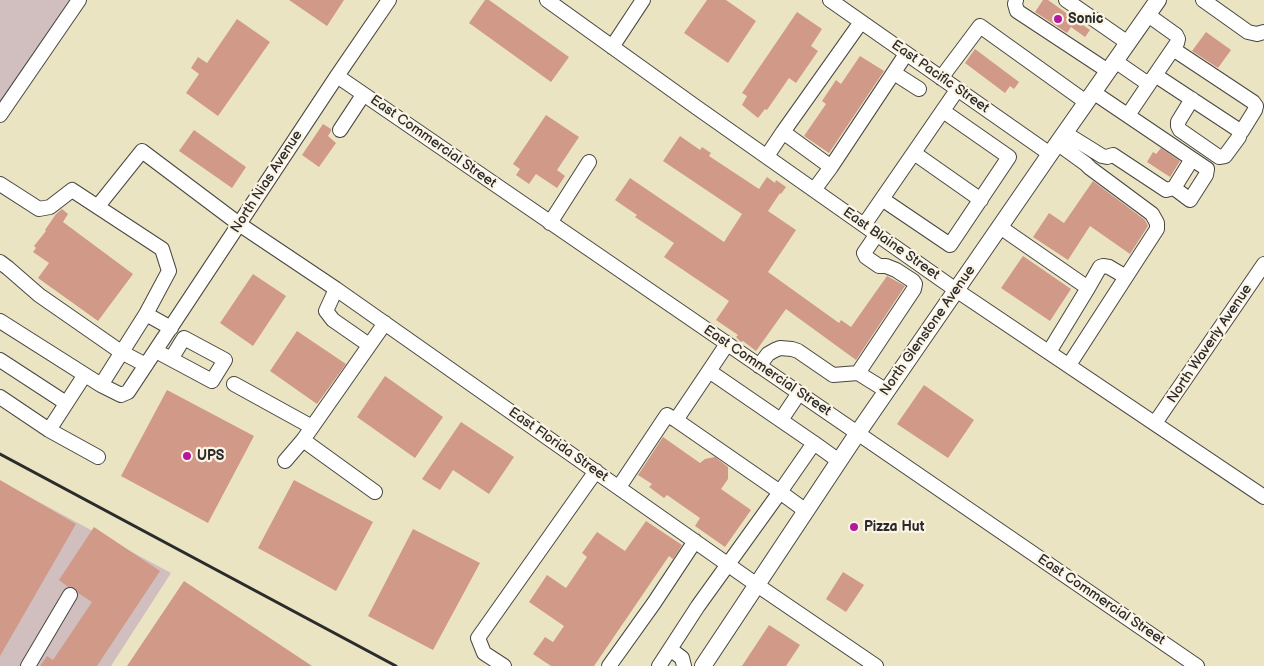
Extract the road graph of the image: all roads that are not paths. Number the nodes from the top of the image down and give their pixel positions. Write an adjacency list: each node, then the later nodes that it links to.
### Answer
1 (80, 0): 27 (street)
2 (389, 0): 18 (street, North Nias Avenue)
3 (548, 0): 13 (street, East Blaine Street)
4 (643, 0): 13 (street)
5 (830, 0): 10 (street, East Pacific Street)
6 (1016, 0): 16 (street)
7 (1066, 0): 12 (street)
8 (1203, 0): 11 (street)
9 (1151, 5): 12 (main road, North Glenstone Avenue); 14 (street)
10 (861, 22): 15 (street, East Pacific Street); 31 (street)
11 (1264, 32)
12 (1128, 43): 16 (main road, North Glenstone Avenue)
13 (612, 46): 34 (street, East Blaine Street)
14 (1173, 49): 20 (street); 30 (street)
15 (906, 54): 17 (street); 19 (street, East Pacific Street)
16 (1112, 66): 20 (street); 24 (main road, North Glenstone Avenue)
17 (894, 73): 21 (street); 37 (street)
18 (337, 76): 23 (street, East Commercial Street); 45 (street, North Nias Avenue)
19 (941, 78): 22 (street, East Pacific Street); 24 (street)
20 (1153, 78): 25 (street); 28 (street)
21 (918, 89)
22 (958, 90): 26 (street); 32 (street, East Pacific Street)
23 (363, 95): 29 (street); 44 (street, East Commercial Street)
24 (1090, 97): 28 (street); 32 (main road, North Glenstone Avenue)
25 (1192, 99): 30 (street); 30 (street)
26 (943, 111): 33 (street); 42 (street)
27 (0, 114)
28 (1128, 115): 35 (street)
29 (340, 130)
30 (1240, 131)
31 (783, 132): 34 (street); 37 (street)
32 (1057, 143): 39 (street); 47 (main road, North Glenstone Avenue); 51 (street)
33 (914, 153): 41 (street); 42 (street)
34 (766, 156): 40 (street, East Blaine Street)
35 (1192, 160): 39 (street); 39 (street)
36 (590, 162): 44 (street)
37 (832, 167): 40 (street)
38 (0, 184): 43 (street)
39 (1174, 188)
40 (814, 190): 46 (street, East Blaine Street)
41 (882, 199): 42 (street); 46 (street)
42 (981, 200)
43 (98, 206): 45 (street, East Florida Street); 55 (street)
44 (550, 223): 59 (street, East Commercial Street)
45 (239, 224): 53 (street, East Florida Street); 58 (street, North Nias Avenue)
46 (864, 225): 48 (street, East Blaine Street)
47 (1000, 227): 52 (street); 54 (main road, North Glenstone Avenue)
48 (877, 234): 54 (street, East Blaine Street); 70 (street)
49 (0, 262): 62 (street)
50 (1264, 264): 80 (street, North Waverly Avenue)
51 (1126, 277): 52 (street); 67 (street)
52 (1088, 288): 63 (street)
53 (336, 289): 57 (street, East Florida Street); 60 (street)
54 (956, 290): 63 (street, East Blaine Street); 74 (main road, North Glenstone Avenue)
55 (146, 314): 58 (street); 62 (street)
56 (0, 321): 71 (street, North Nias Avenue)
57 (384, 324): 60 (street); 89 (street, East Florida Street)
58 (171, 328): 61 (street, North Nias Avenue)
59 (727, 344): 68 (street, East Commercial Street); 69 (street)
60 (370, 345): 81 (street)
61 (156, 351): 64 (street); 66 (street, North Nias Avenue)
62 (121, 352): 66 (street); 73 (street)
63 (1049, 352): 67 (street, East Blaine Street)
64 (171, 359)
65 (0, 360): 77 (street)
66 (146, 365): 73 (street, North Nias Avenue)
67 (1069, 365): 80 (street, East Blaine Street)
68 (759, 366): 70 (street); 75 (street, East Commercial Street)
69 (709, 371): 78 (street); 79 (street)
70 (858, 373): 74 (street)
71 (84, 376): 73 (street, North Nias Avenue); 77 (street)
72 (234, 384): 81 (street)
73 (101, 385)
74 (887, 391): 83 (main road, North Glenstone Avenue)
75 (799, 394): 79 (street); 83 (street, East Commercial Street)
76 (0, 397): 82 (street)
77 (66, 404): 82 (street)
78 (676, 420): 90 (street); 92 (street)
79 (781, 420): 85 (street)
80 (1155, 423): 93 (street, East Blaine Street)
81 (312, 427): 84 (street)
82 (49, 430): 86 (street)
83 (857, 434): 87 (main road, North Glenstone Avenue); 106 (street, East Commercial Street)
84 (303, 440): 88 (street); 91 (street)
85 (814, 443): 87 (street); 92 (street)
86 (98, 457)
87 (839, 460): 94 (main road, North Glenstone Avenue)
88 (285, 461)
89 (596, 471): 90 (street, East Florida Street); 101 (street)
90 (619, 487): 95 (street, East Florida Street)
91 (374, 492)
92 (780, 492): 94 (street); 96 (street)
93 (1264, 497)
94 (806, 510): 97 (main road, North Glenstone Avenue)
95 (695, 541): 96 (street, East Florida Street); 102 (street)
96 (728, 564): 97 (street, East Florida Street); 99 (street)
97 (757, 584): 104 (main road, North Glenstone Avenue); 105 (street, East Florida Street)
98 (70, 595): 100 (street)
99 (666, 660): 103 (street)
100 (28, 666)
101 (504, 666)
102 (610, 666)
103 (683, 666)
104 (703, 666)
105 (876, 666)
106 (1197, 666)

